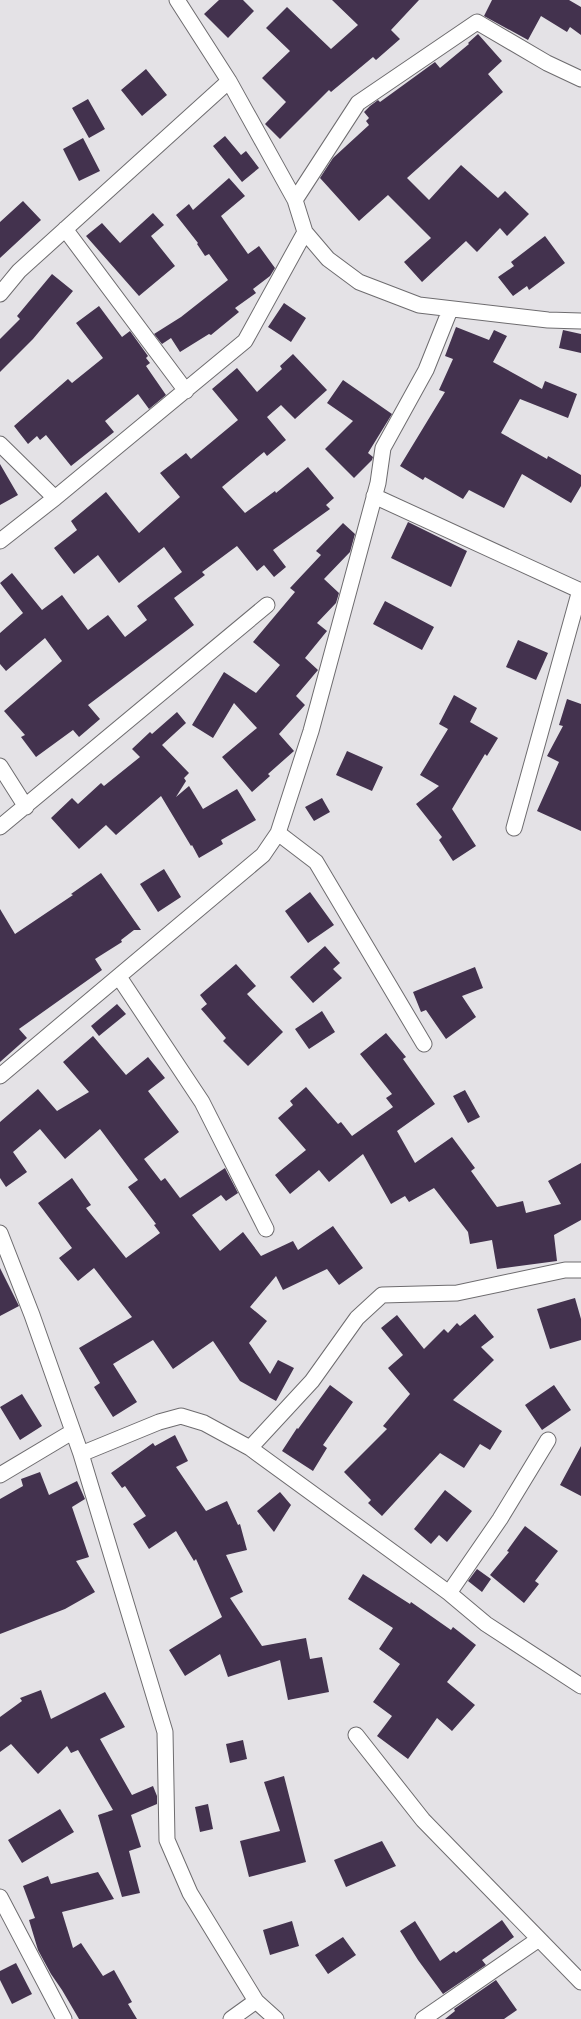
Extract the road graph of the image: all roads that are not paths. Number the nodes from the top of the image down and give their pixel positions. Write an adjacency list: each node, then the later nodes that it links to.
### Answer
1 (177, 0): 3 (street)
2 (581, 79): 4 (street)
3 (229, 81): 4 (street); 5 (street)
4 (295, 200): 6 (street)
5 (65, 229): 7 (street); 10 (street)
6 (305, 232): 8 (street); 10 (street)
7 (0, 294)
8 (450, 310): 9 (street); 12 (street)
9 (581, 321)
10 (186, 391): 13 (street)
11 (0, 444): 13 (street)
12 (374, 496): 15 (street); 21 (street)
13 (55, 498): 14 (street)
14 (0, 541)
15 (580, 590): 20 (street)
16 (267, 605): 18 (street)
17 (0, 766): 18 (street)
18 (26, 806): 19 (street)
19 (0, 827)
20 (514, 828)
21 (278, 833): 22 (street); 23 (street)
22 (119, 976): 24 (street); 25 (street)
23 (424, 1044)
24 (0, 1076)
25 (266, 1229)
26 (0, 1233): 28 (street)
27 (581, 1270): 30 (street)
28 (72, 1432): 31 (street); 32 (street)
29 (548, 1440): 33 (street)
30 (250, 1448): 31 (street); 33 (street)
31 (81, 1454): 39 (street)
32 (0, 1475)
33 (449, 1593): 34 (street)
34 (581, 1686)
35 (356, 1735): 37 (street)
36 (0, 1897): 40 (street)
37 (539, 1939): 38 (street); 43 (street)
38 (581, 1982)
39 (256, 2001): 41 (street); 42 (street)
40 (64, 2019)
41 (231, 2019)
42 (276, 2019)
43 (424, 2019)

